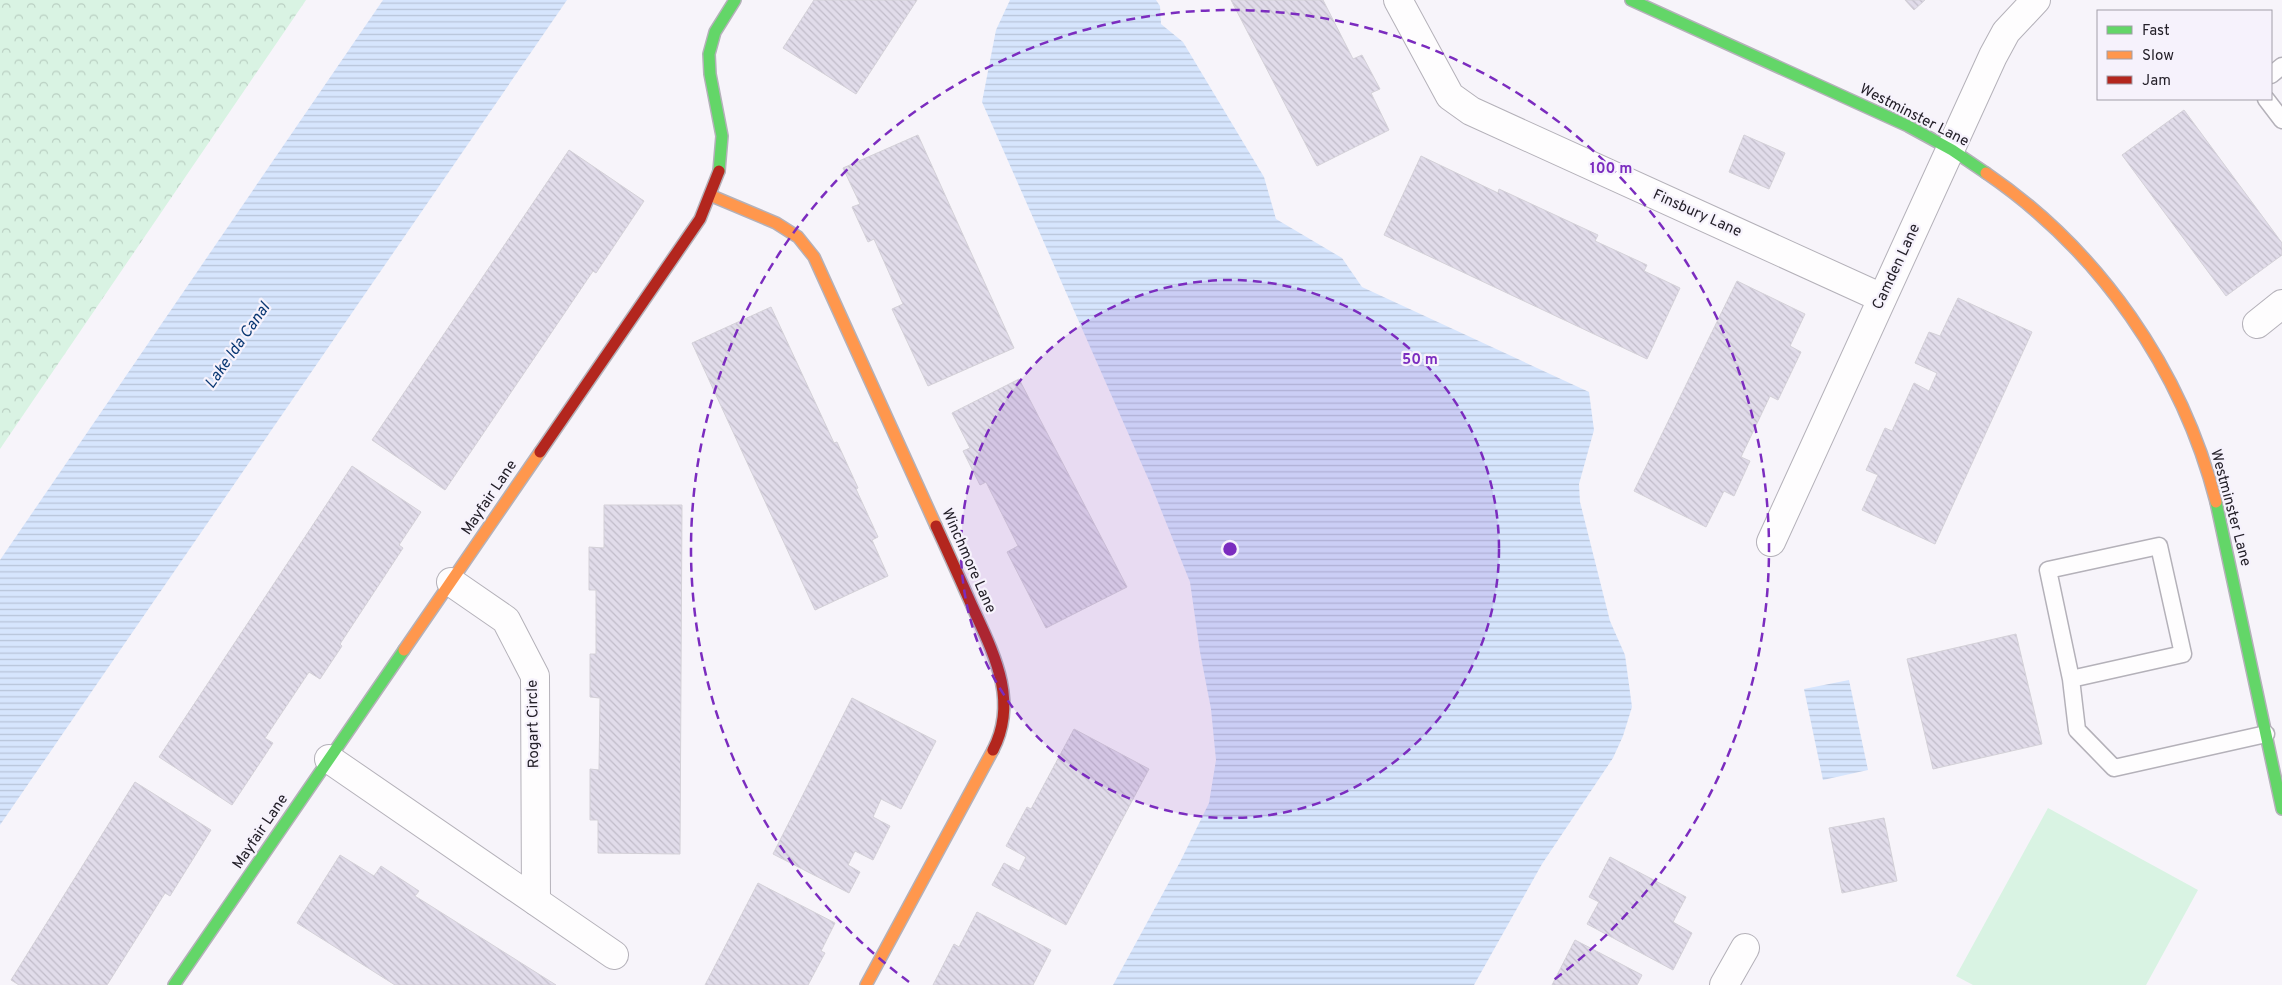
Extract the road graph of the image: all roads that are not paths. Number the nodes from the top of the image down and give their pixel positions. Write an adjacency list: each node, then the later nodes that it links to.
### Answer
1 (735, 0): 10 (street, Mayfair Lane)
2 (1398, 0): 11 (street, Finsbury Lane)
3 (1631, 0): 9 (street, Westminster Lane)
4 (2036, 0): 9 (street, Camden Lane)
5 (2282, 66): 6 (lane)
6 (2272, 74)
7 (2267, 100): 8 (lane)
8 (2282, 120)
9 (1950, 149): 11 (street, Camden Lane); 17 (street, Westminster Lane)
10 (712, 196): 15 (street, Mayfair Lane); 24 (street, Winchmore Lane)
11 (1882, 298): 14 (street, Camden Lane)
12 (2282, 304): 13 (street)
13 (2257, 324)
14 (1771, 542)
15 (450, 582): 18 (street, Mayfair Lane); 20 (street, Rogart Circle)
16 (2071, 679): 16 (lane); 17 (lane)
17 (2274, 733): 19 (street, Westminster Lane)
18 (329, 759): 20 (street); 23 (street, Mayfair Lane)
19 (2282, 809)
20 (536, 901): 22 (street)
21 (1745, 948): 25 (street)
22 (614, 955)
23 (174, 985)
24 (866, 985)
25 (1724, 985)

